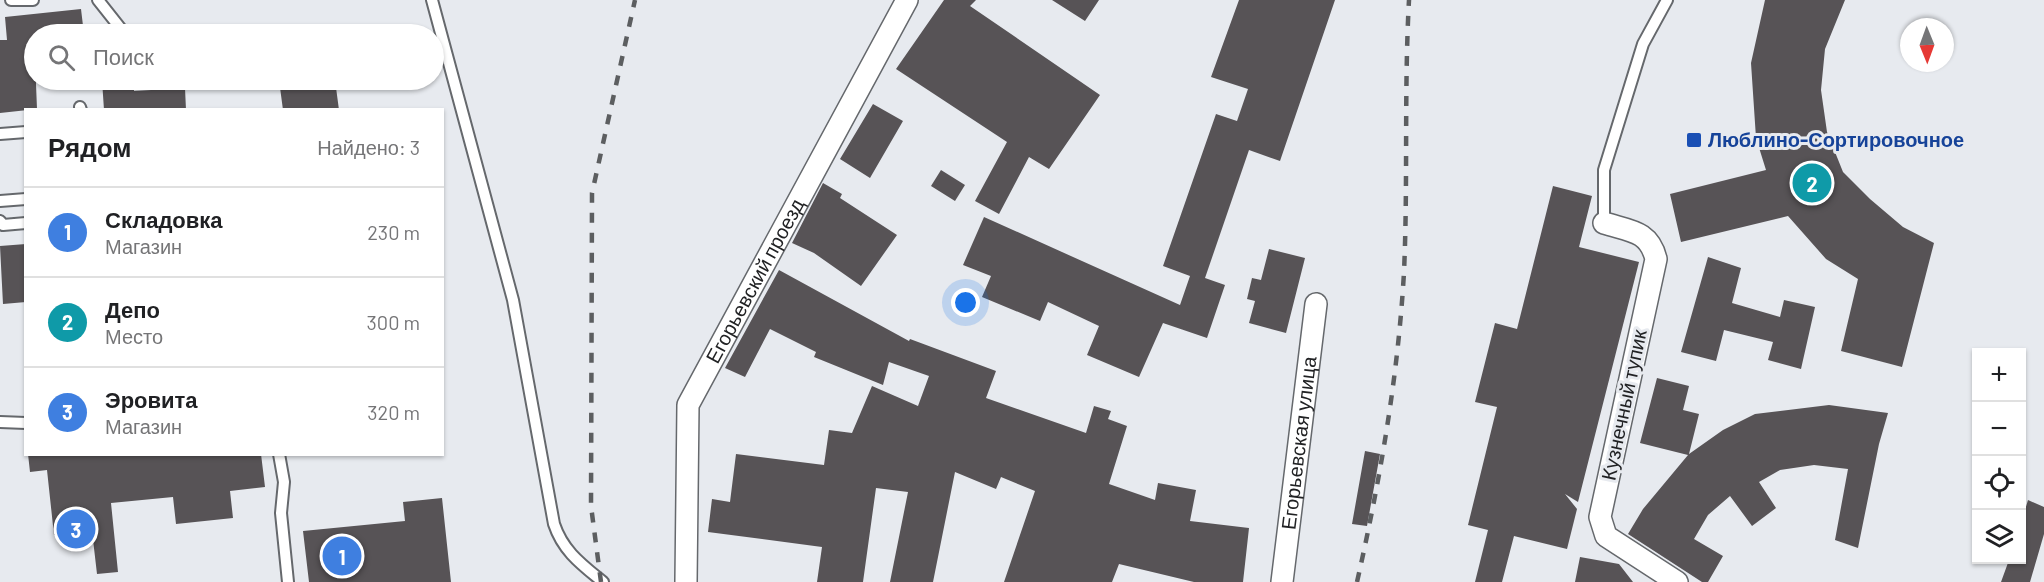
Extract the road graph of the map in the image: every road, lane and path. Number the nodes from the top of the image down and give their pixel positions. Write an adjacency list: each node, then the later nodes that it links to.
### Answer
1 (10, 0): 2 (lane)
2 (33, 0)
3 (98, 0): 7 (lane)
4 (432, 0): 8 (lane)
5 (907, 0): 23 (street, Егорьевский проезд)
6 (1667, 0): 16 (lane)
7 (117, 24)
8 (438, 24)
9 (444, 44): 22 (lane)
10 (24, 132): 11 (lane)
11 (0, 134)
12 (24, 199): 13 (lane)
13 (0, 201)
14 (0, 221): 15 (lane)
15 (24, 223)
16 (1604, 223): 25 (street, Кузнечный тупик)
17 (1316, 304): 24 (street, Егорьевская улица)
18 (0, 422): 19 (lane)
19 (24, 423)
20 (279, 456): 21 (lane)
21 (288, 582)
22 (603, 582)
23 (686, 582)
24 (1282, 582)
25 (1677, 582)

